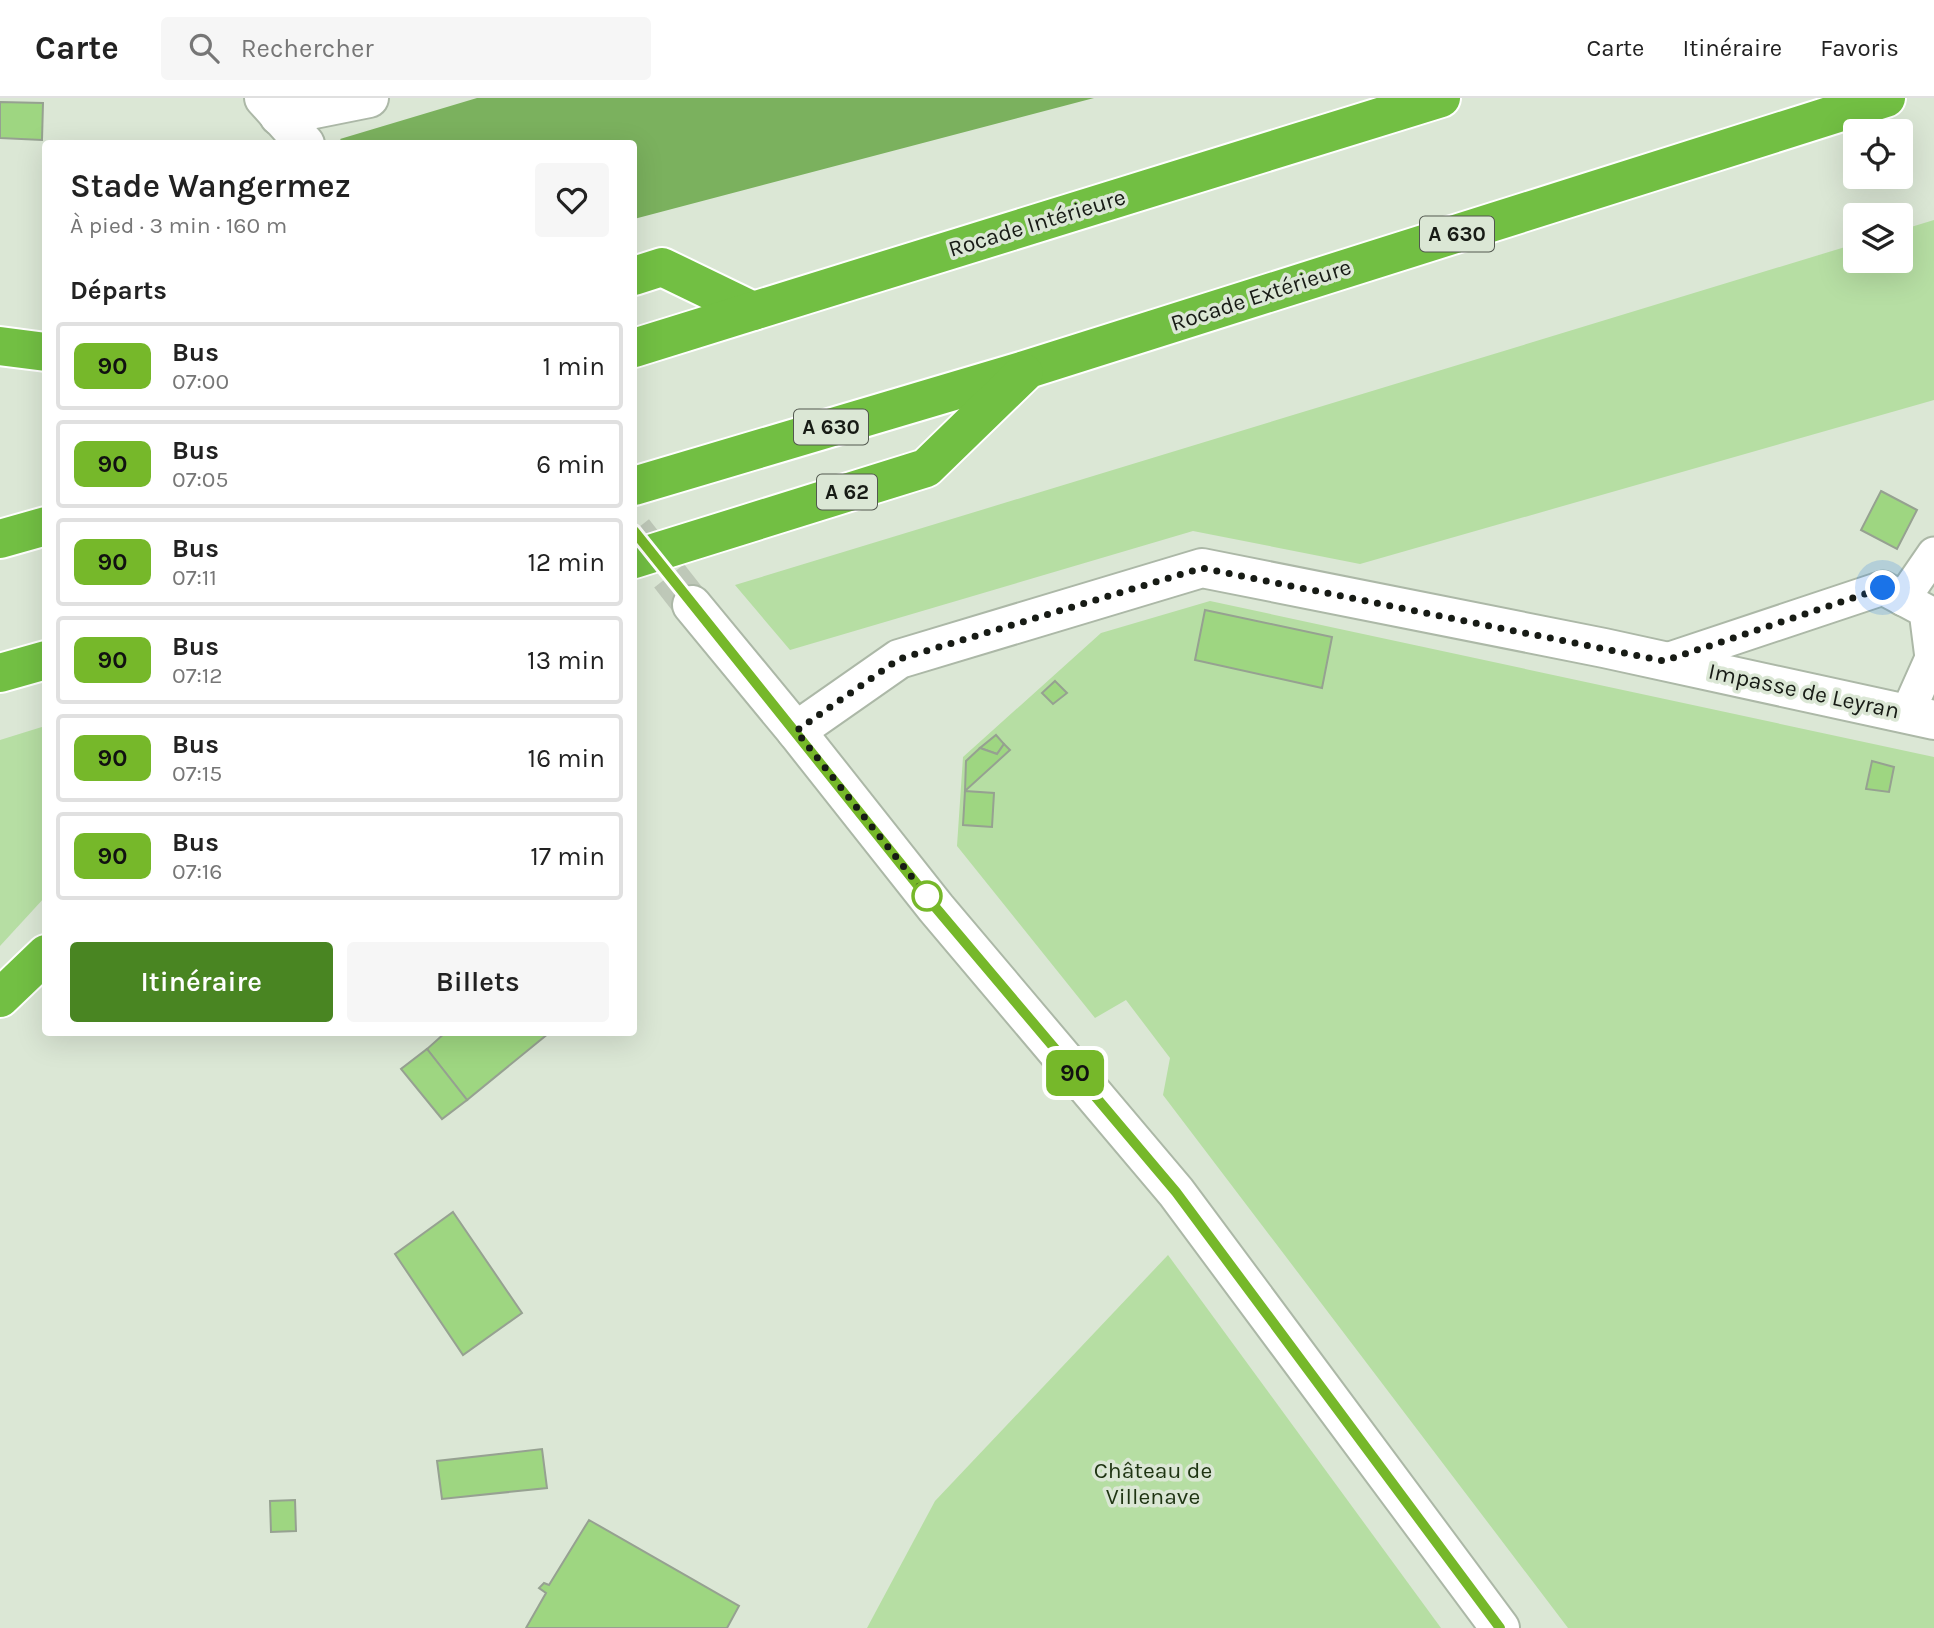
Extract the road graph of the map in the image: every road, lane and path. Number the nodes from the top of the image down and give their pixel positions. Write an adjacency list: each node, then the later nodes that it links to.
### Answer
1 (369, 98): 4 (street)
2 (1441, 98): 7 (highway, Rocade Intérieure)
3 (1886, 98): 11 (highway, Rocade Extérieure / A 630)
4 (272, 107): 5 (street)
5 (301, 140)
6 (637, 275): 7 (highway)
7 (753, 311): 9 (highway, Rocade Intérieure)
8 (0, 346): 10 (highway)
9 (637, 347)
10 (42, 351)
11 (1028, 369): 12 (highway, Rocade Extérieure / A 630); 16 (highway, A 62)
12 (637, 485)
13 (42, 527): 14 (highway)
14 (0, 539)
15 (1934, 554): 17 (lane)
16 (637, 558)
17 (1903, 599): 20 (lane); 22 (lane)
18 (692, 605): 23 (street)
19 (42, 661): 21 (highway)
20 (1664, 661): 22 (street, Impasse de Leyran); 23 (street, Impasse de Leyran)
21 (0, 673)
22 (1921, 717)
23 (796, 731): 26 (street)
24 (42, 958): 25 (highway)
25 (0, 998)
26 (1500, 1628)

